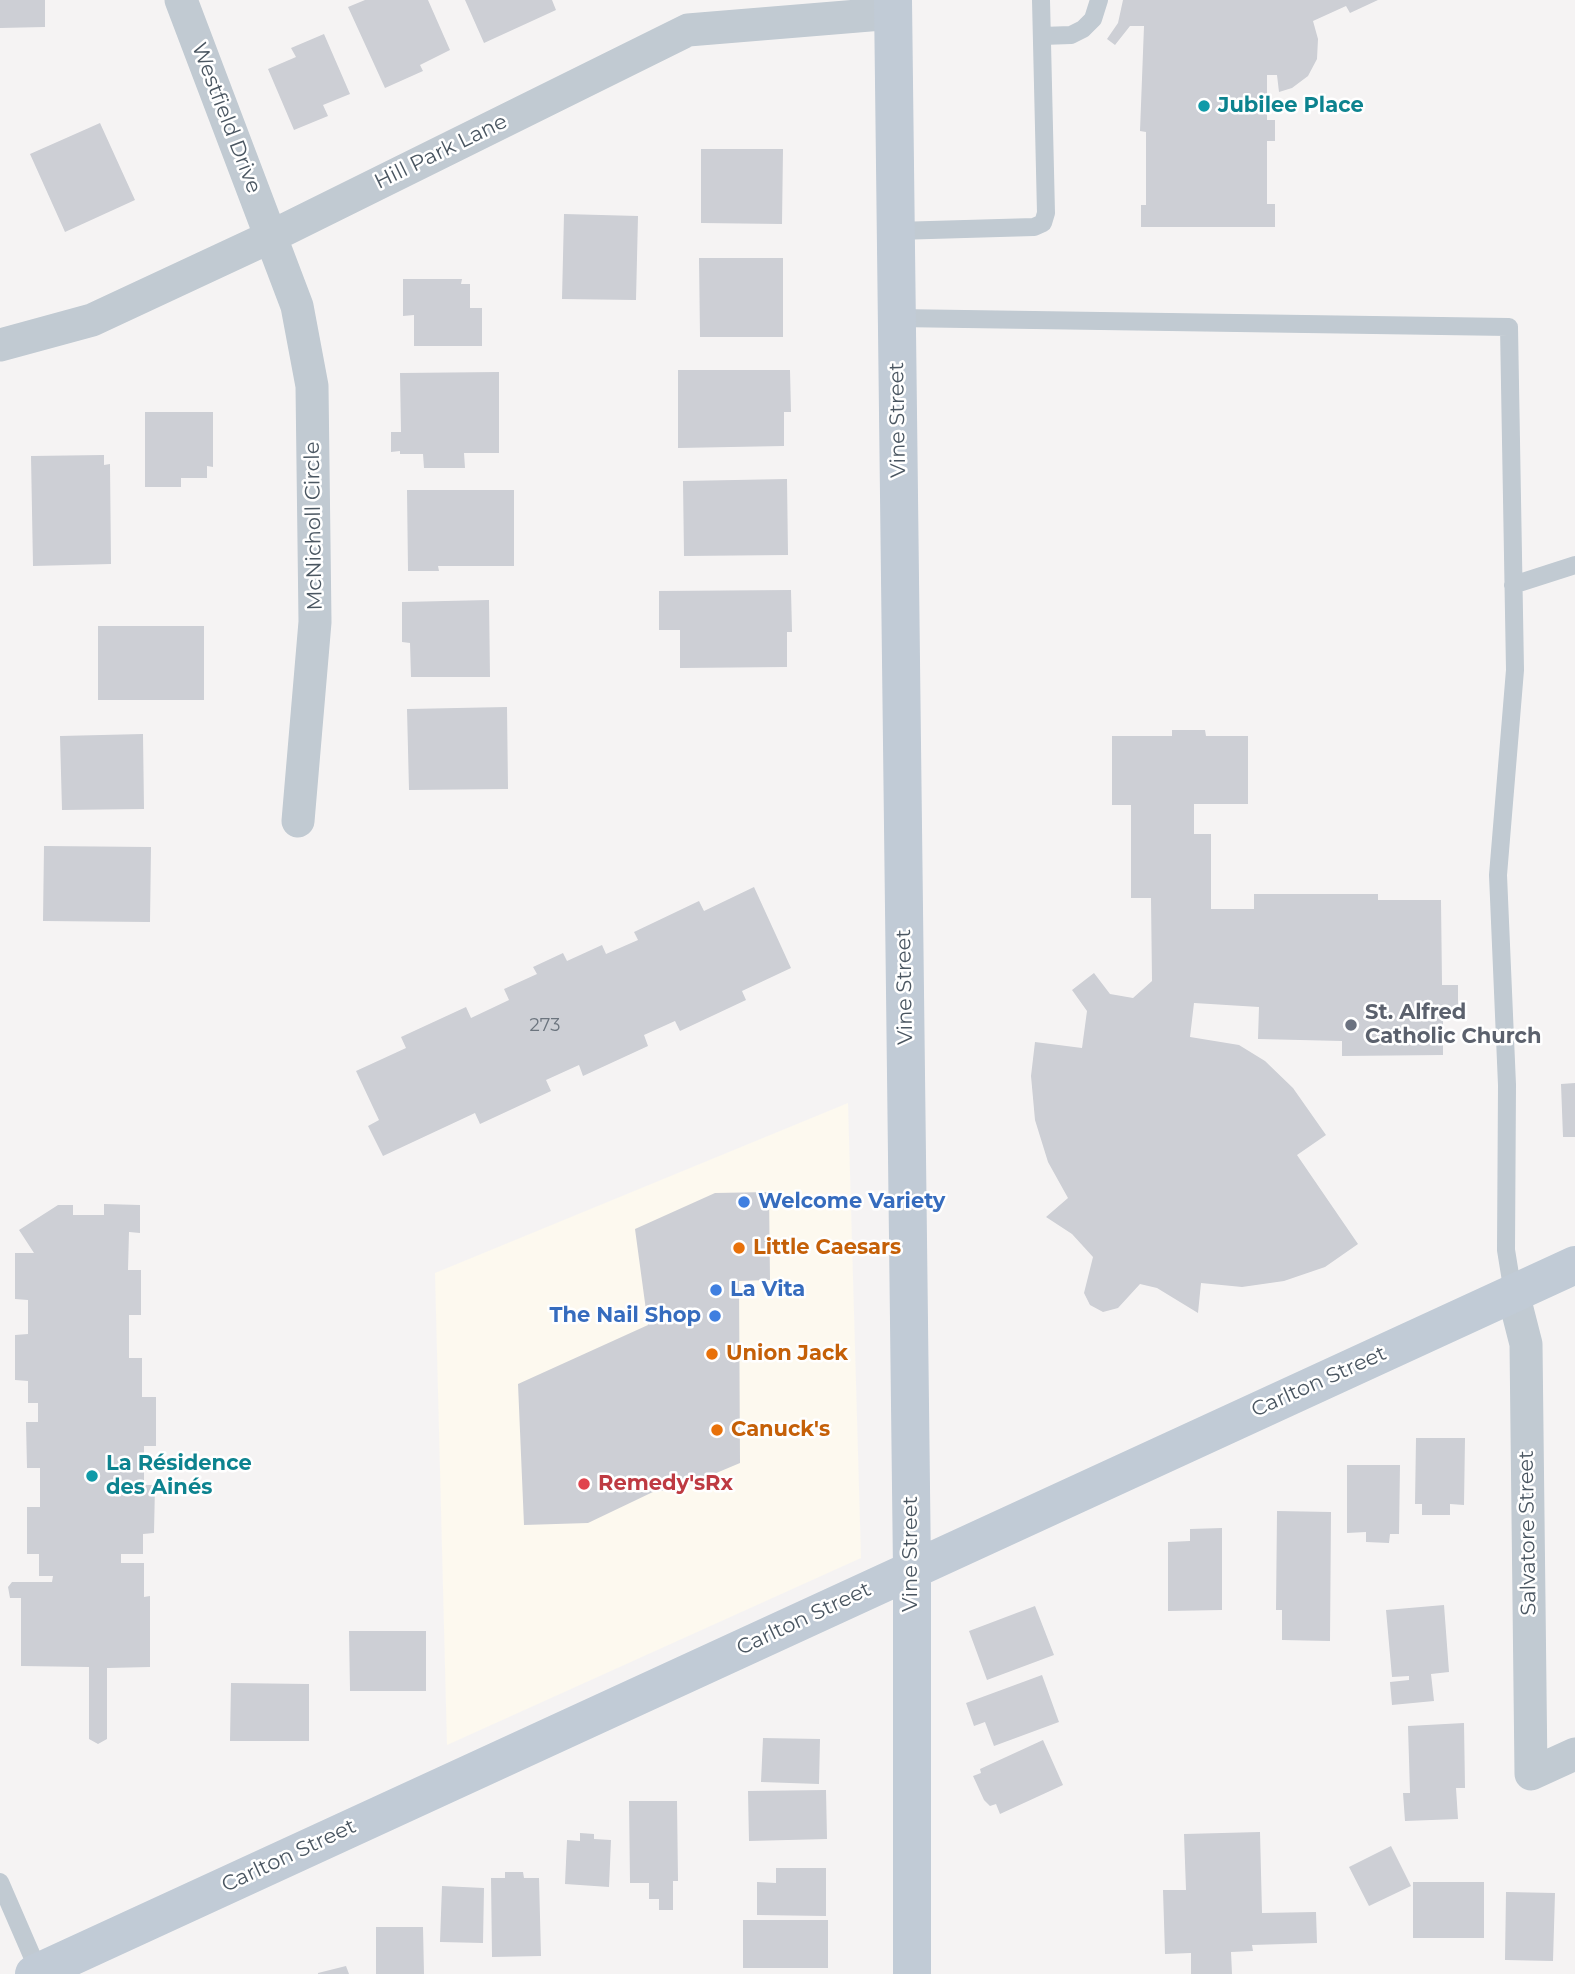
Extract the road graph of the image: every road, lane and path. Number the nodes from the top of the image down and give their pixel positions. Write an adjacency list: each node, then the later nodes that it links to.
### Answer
1 (181, 0): 7 (street, Westfield Drive)
2 (1041, 0): 5 (lane)
3 (1099, 0): 5 (lane)
4 (894, 7): 6 (street, Vine Street); 7 (street, Hill Park Lane)
5 (1042, 36): 6 (lane)
6 (896, 231): 8 (street, Vine Street)
7 (270, 237): 9 (street, Hill Park Lane); 12 (street, McNicholl Circle)
8 (897, 318): 11 (lane); 15 (street, Vine Street)
9 (0, 345)
10 (1575, 565): 11 (lane)
11 (1513, 585): 14 (lane)
12 (298, 821)
13 (1575, 1265): 14 (street, Carlton Street)
14 (1513, 1293): 15 (street, Carlton Street); 16 (street, Salvatore Street)
15 (912, 1569): 18 (street, Carlton Street); 19 (street, Vine Street)
16 (1575, 1754)
17 (0, 1882): 18 (lane)
18 (37, 1973)
19 (912, 1974)

